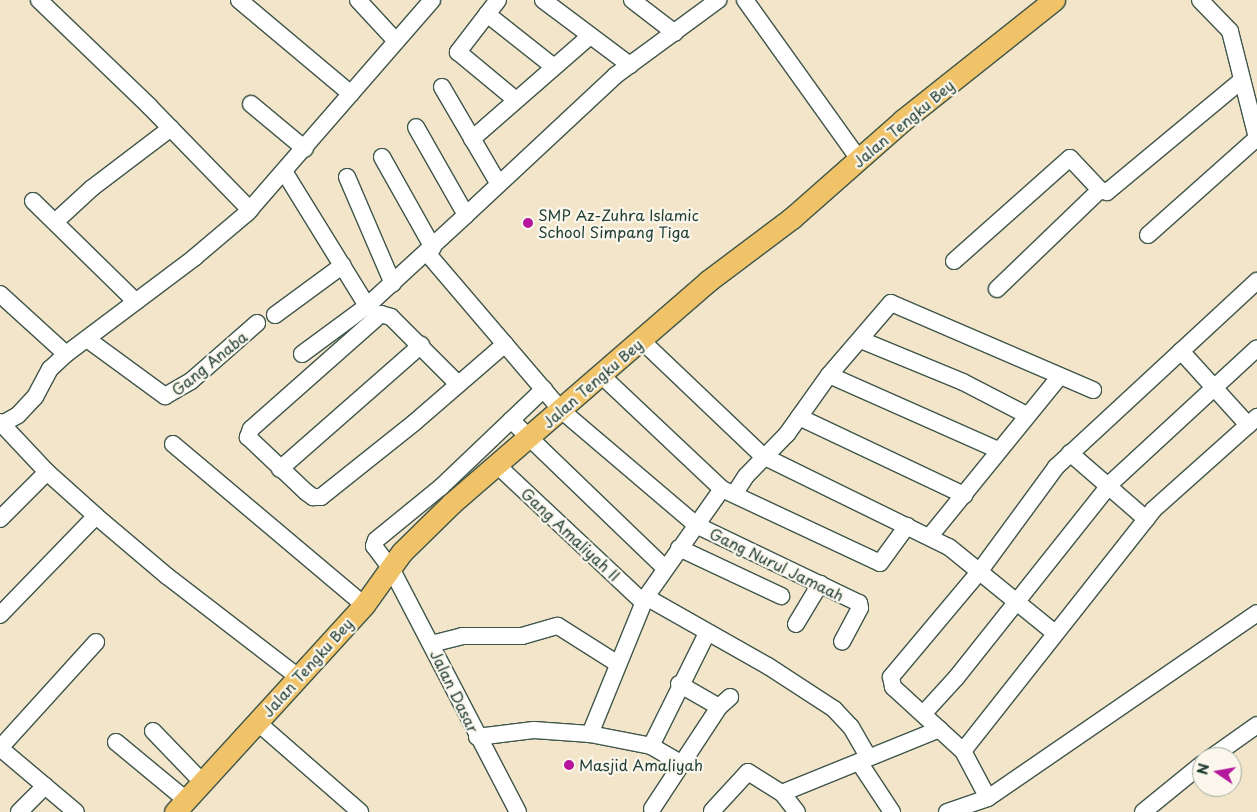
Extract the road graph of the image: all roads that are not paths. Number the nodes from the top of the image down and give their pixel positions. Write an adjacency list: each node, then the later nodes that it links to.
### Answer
1 (39, 0): 25 (street)
2 (239, 0): 20 (street)
3 (358, 0): 15 (street)
4 (432, 0): 15 (street)
5 (498, 0): 12 (street)
6 (542, 0): 14 (street)
7 (632, 0): 13 (street)
8 (716, 0): 13 (street)
9 (746, 0): 30 (street)
10 (1054, 0): 30 (main road, Jalan Tengku Bey)
11 (1200, 0): 18 (street)
12 (487, 14): 17 (street); 21 (street)
13 (675, 32): 16 (street)
14 (590, 36): 16 (street); 17 (street)
15 (396, 41): 20 (street)
16 (630, 65): 33 (street)
17 (554, 67): 21 (street)
18 (1242, 80): 23 (street); 34 (street)
19 (442, 87): 27 (street)
20 (351, 94): 28 (street)
21 (516, 100): 27 (street)
22 (252, 104): 28 (street)
23 (1253, 108): 26 (street)
24 (416, 127): 37 (street)
25 (171, 128): 36 (street); 38 (street)
26 (1257, 138): 39 (street)
27 (472, 139): 33 (street)
28 (305, 149): 31 (street)
29 (382, 157): 40 (street, Gang Nurul Jamaah)
30 (859, 159): 52 (main road, Jalan Tengku Bey)
31 (285, 172): 36 (street); 42 (street)
32 (347, 178): 44 (street)
33 (498, 183): 37 (street)
34 (1100, 190): 41 (street); 45 (street)
35 (33, 201): 38 (street)
36 (250, 210): 47 (street)
37 (466, 215): 40 (street)
38 (54, 222): 47 (street)
39 (1148, 235)
40 (430, 250): 44 (street); 54 (street, Gang Nurul Jamaah)
41 (954, 261)
42 (343, 265): 48 (street); 49 (street)
43 (1257, 281): 57 (street)
44 (393, 284): 48 (street)
45 (997, 289)
46 (0, 294): 58 (street)
47 (136, 302): 51 (street)
48 (367, 306): 59 (street)
49 (275, 314)
50 (257, 323): 51 (street, Gang Anaba)
51 (87, 338): 58 (street)
52 (641, 340): 60 (main road, Jalan Tengku Bey); 77 (street)
53 (861, 340): 61 (street); 62 (street); 68 (street)
54 (505, 344): 63 (street); 65 (street, Gang Nurul Jamaah)
55 (421, 345): 63 (street); 79 (street); 79 (street)
56 (1257, 348): 64 (street)
57 (1181, 350): 64 (street); 76 (street)
58 (66, 354): 72 (street)
59 (302, 354)
60 (601, 375): 67 (main road, Jalan Tengku Bey); 82 (street)
61 (829, 375): 69 (street); 75 (street)
62 (1059, 377): 66 (street); 68 (street)
63 (458, 384): 79 (street)
64 (1214, 388): 71 (street); 81 (street)
65 (544, 389): 67 (street, Gang Nurul Jamaah); 70 (street, Jalan Dasar)
66 (1093, 390)
67 (562, 410): 73 (main road, Jalan Tengku Bey); 87 (street, Gang Nurul Jamaah)
68 (1027, 415): 75 (street)
69 (799, 417): 77 (street); 83 (street)
70 (511, 420): 73 (street); 92 (street, Jalan Dasar)
71 (1253, 421): 86 (street)
72 (1, 423): 80 (street)
73 (529, 439): 78 (main road, Jalan Tengku Bey); 91 (street)
74 (173, 444): 98 (street)
75 (998, 450): 83 (street)
76 (1070, 453): 81 (street); 93 (street)
77 (763, 456): 82 (street); 88 (street)
78 (497, 465): 92 (main road, Jalan Tengku Bey); 96 (street, Gang Amaliyah II)
79 (280, 469)
80 (47, 472): 84 (street); 85 (street)
81 (1108, 487): 86 (street); 97 (street)
82 (728, 491): 87 (street); 88 (street)
83 (964, 495): 89 (street)
84 (1, 516)
85 (96, 516): 100 (street); 108 (street)
86 (1146, 519): 103 (street)
87 (696, 525): 90 (street); 94 (street, Gang Nurul Jamaah)
88 (907, 526): 89 (street)
89 (930, 536): 93 (street)
90 (679, 548): 91 (street); 95 (street)
91 (664, 567): 96 (street)
92 (392, 570): 98 (main road, Jalan Tengku Bey); 106 (street, Jalan Dasar)
93 (979, 572): 97 (street); 110 (street)
94 (820, 584): 101 (street); 105 (street, Gang Nurul Jamaah)
95 (781, 596)
96 (646, 597): 102 (street); 107 (street)
97 (1017, 602): 103 (street); 110 (street)
98 (364, 605): 108 (main road, Jalan Tengku Bey)
99 (1257, 613): 128 (street)
100 (0, 615)
101 (796, 624)
102 (706, 633): 109 (street); 122 (street)
103 (1055, 633): 121 (street)
104 (96, 642): 120 (street)
105 (842, 642)
106 (431, 644): 107 (street); 116 (street, Jalan Dasar)
107 (618, 664): 115 (street)
108 (298, 677): 111 (main road, Jalan Tengku Bey)
109 (679, 684): 118 (street); 123 (street)
110 (924, 713): 113 (street)
111 (257, 722): 125 (main road, Jalan Tengku Bey); 134 (street)
112 (1257, 725): 119 (street)
113 (940, 729): 121 (street); 122 (street)
114 (153, 731): 125 (street)
115 (590, 734): 116 (street); 118 (street)
116 (477, 737): 135 (street, Jalan Dasar)
117 (116, 742): 129 (street)
118 (652, 746): 123 (street)
119 (1226, 747)
120 (0, 748): 126 (street)
121 (962, 751): 128 (street)
122 (864, 759): 127 (street); 137 (street)
123 (680, 763): 130 (street)
124 (1192, 772): 139 (street)
125 (202, 782): 129 (main road, Jalan Tengku Bey)
126 (45, 786): 132 (street); 133 (street)
127 (782, 793): 131 (street); 136 (street)
128 (988, 798): 138 (street)
129 (181, 806)
130 (652, 808)
131 (712, 811)
132 (20, 812)
133 (76, 812)
134 (360, 812)
135 (518, 812)
136 (797, 812)
137 (892, 812)
138 (947, 812)
139 (1143, 812)

